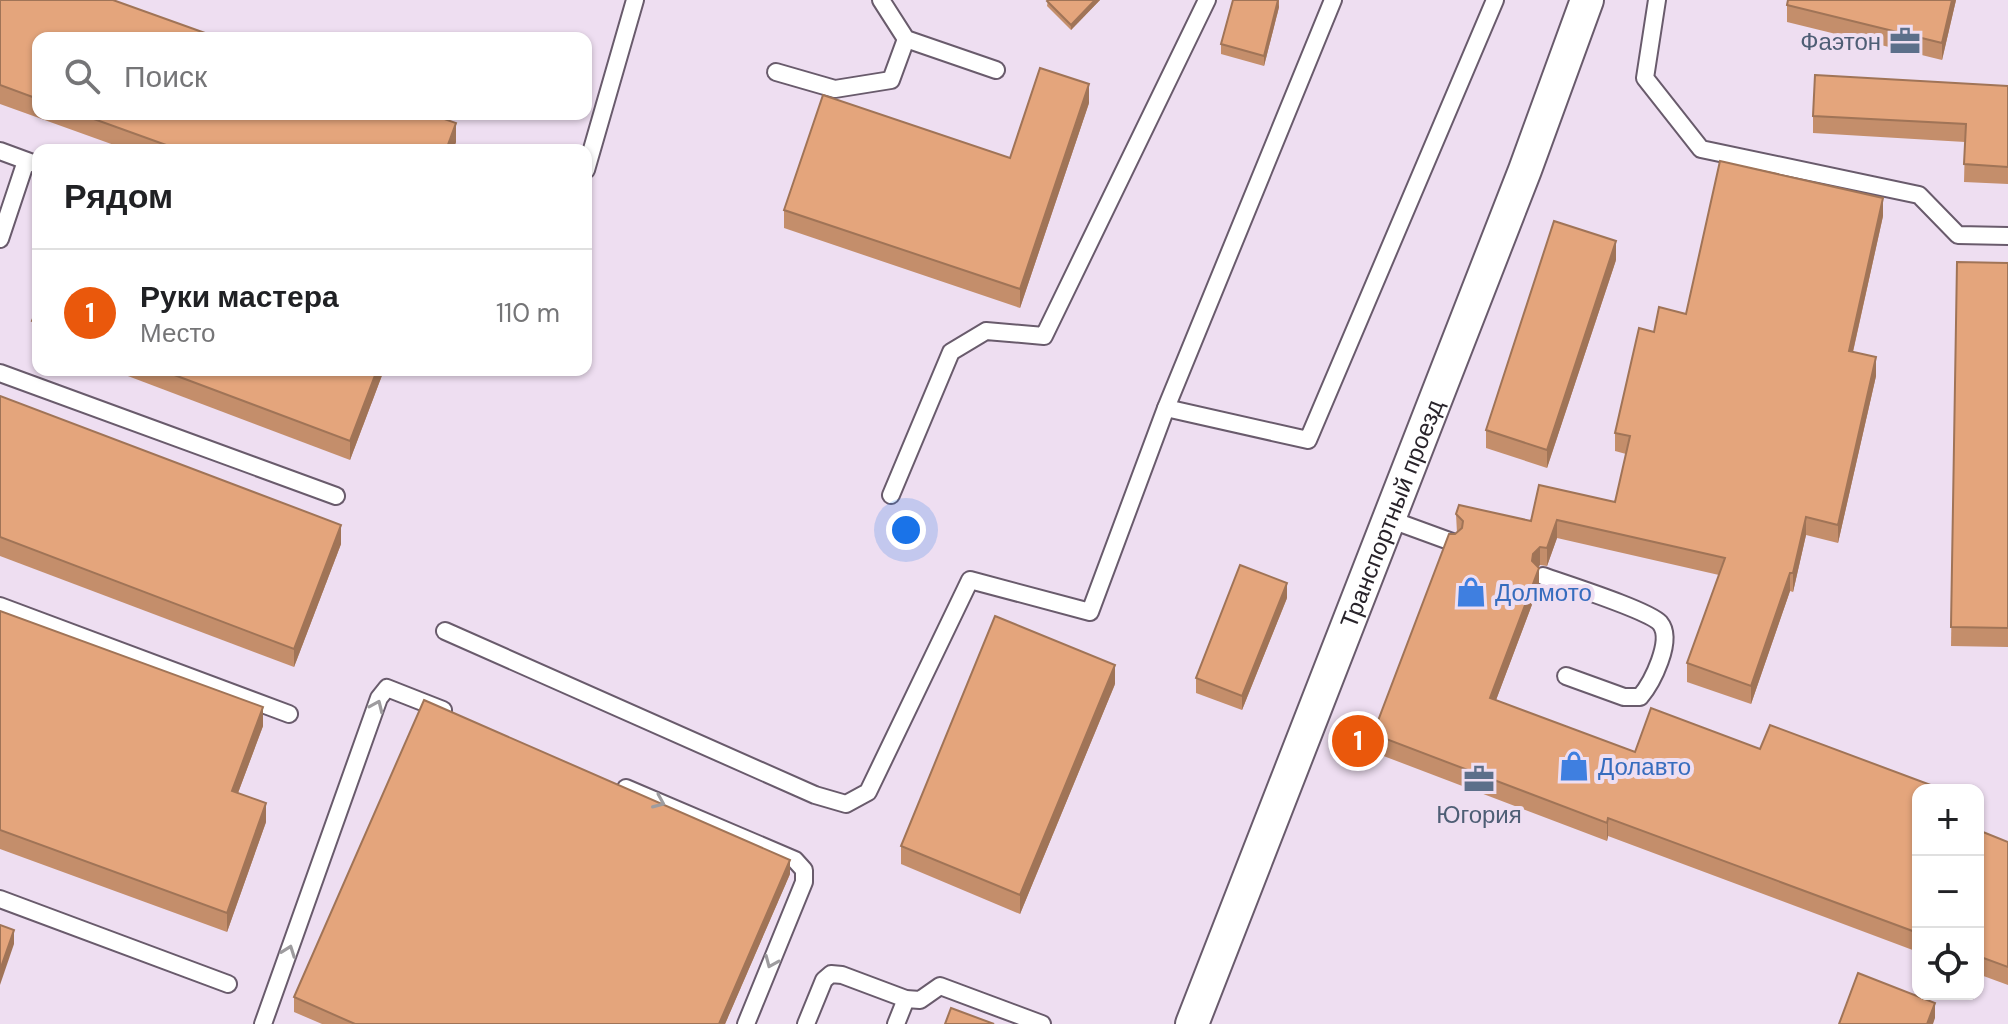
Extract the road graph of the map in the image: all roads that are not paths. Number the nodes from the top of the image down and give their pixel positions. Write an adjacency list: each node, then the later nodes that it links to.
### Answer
1 (635, 0): 11 (lane)
2 (881, 0): 8 (lane)
3 (1207, 0): 18 (lane)
4 (1333, 0): 17 (lane)
5 (1495, 0): 17 (lane)
6 (1587, 0): 20 (street, Транспортный проезд)
7 (1657, 0): 14 (lane)
8 (906, 39): 9 (lane); 10 (lane)
9 (996, 70)
10 (776, 72)
11 (592, 149)
12 (0, 151): 13 (lane)
13 (32, 163): 15 (lane)
14 (2008, 236)
15 (0, 239)
16 (0, 373): 19 (lane)
17 (1166, 408): 24 (lane)
18 (891, 495)
19 (336, 496)
20 (1389, 519): 21 (lane); 37 (street, Транспортный проезд)
21 (1452, 542)
22 (1543, 576): 25 (lane)
23 (0, 606): 26 (lane)
24 (445, 631)
25 (1566, 676)
26 (289, 714)
27 (457, 716): 32 (lane, one-way to 27)
28 (604, 779): 33 (lane, one-way to 33)
29 (0, 899): 30 (lane)
30 (228, 984)
31 (906, 999): 34 (lane); 35 (lane); 36 (lane)
32 (263, 1024)
33 (746, 1024)
34 (806, 1024)
35 (896, 1024)
36 (1042, 1024)
37 (1192, 1024)

